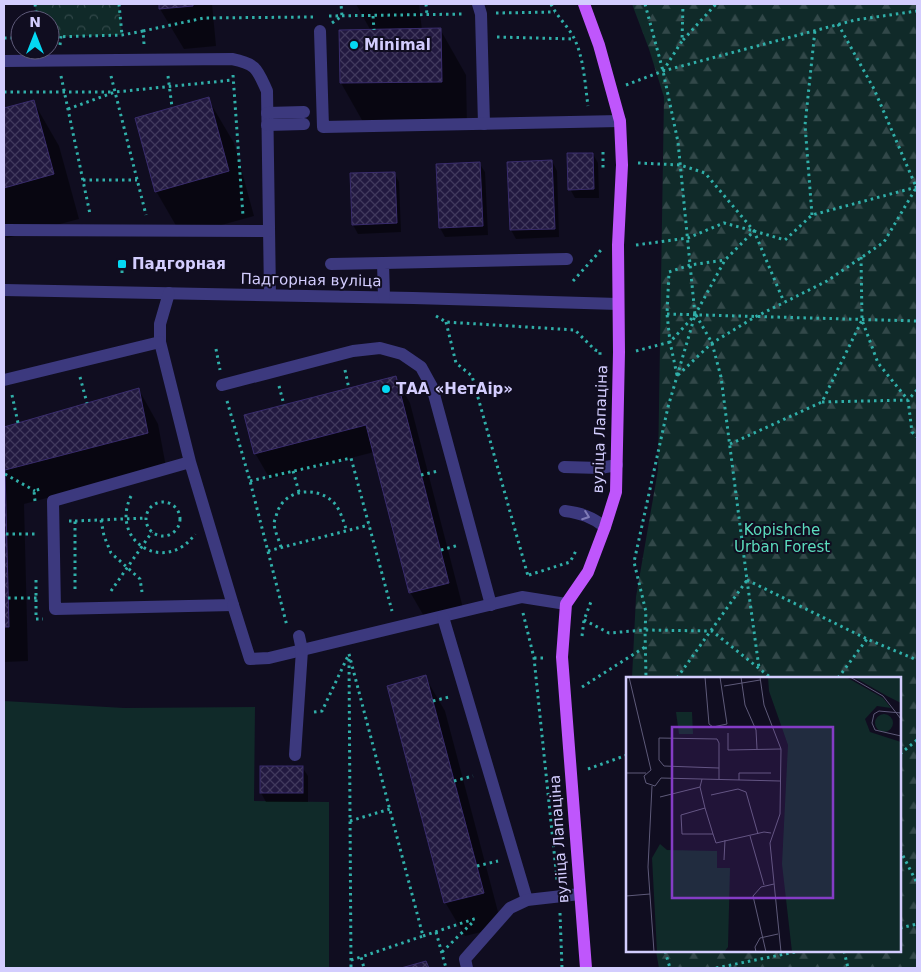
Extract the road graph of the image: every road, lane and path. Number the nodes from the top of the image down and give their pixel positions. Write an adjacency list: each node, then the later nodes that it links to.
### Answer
1 (119, 4): 20 (path)
2 (341, 4): 13 (path)
3 (426, 4): 12 (path)
4 (551, 4): 11 (path)
5 (584, 4): 40 (main road, вуліца Лапаціна)
6 (645, 4): 30 (path)
7 (683, 4): 24 (path)
8 (716, 4): 24 (path)
9 (480, 9): 11 (path); 12 (path); 22 (street)
10 (917, 10): 15 (path)
11 (555, 12): 23 (path)
12 (427, 15): 14 (path)
13 (342, 16): 14 (path); 18 (path)
14 (373, 16): 16 (path)
15 (838, 24): 17 (path); 48 (path)
16 (374, 30)
17 (815, 30): 30 (path); 49 (path)
18 (143, 31): 20 (path); 25 (path)
19 (320, 31): 41 (street)
20 (122, 35): 21 (path)
21 (60, 37)
22 (482, 37): 23 (path); 41 (street)
23 (575, 39): 39 (path)
24 (682, 41): 30 (path)
25 (144, 48)
26 (232, 59): 27 (street); 31 (path); 38 (street)
27 (107, 60): 29 (street); 35 (path)
28 (4, 61): 29 (street)
29 (58, 61): 34 (path)
30 (663, 71): 32 (path); 44 (path)
31 (233, 80): 35 (path); 52 (path)
32 (626, 85)
33 (4, 92): 34 (path)
34 (64, 92): 35 (path); 36 (path)
35 (115, 92): 36 (path); 47 (path)
36 (68, 108): 46 (path)
37 (304, 118): 38 (street)
38 (267, 119): 54 (street)
39 (590, 121): 40 (street); 41 (street)
40 (620, 121): 71 (main road, вуліца Лапаціна)
41 (484, 124)
42 (603, 150): 45 (path)
43 (632, 163): 44 (path)
44 (680, 165): 55 (path); 56 (path)
45 (603, 179)
46 (83, 180): 47 (path); 50 (path)
47 (137, 180): 51 (path)
48 (917, 188): 49 (path); 59 (path)
49 (812, 215): 55 (path)
50 (92, 219)
51 (148, 219)
52 (243, 219)
53 (4, 230): 54 (street)
54 (269, 231): 68 (street)
55 (754, 231): 56 (path); 61 (path); 70 (path)
56 (688, 238): 57 (path); 64 (path)
57 (636, 245)
58 (605, 246): 65 (path)
59 (861, 257): 70 (path); 75 (path)
60 (567, 259): 62 (street)
61 (725, 260): 64 (path); 73 (path)
62 (383, 262): 63 (street); 69 (street)
63 (331, 264)
64 (690, 265): 72 (path); 73 (path)
65 (573, 281)
66 (4, 290): 67 (street, Падгорная вуліца)
67 (169, 293): 68 (street, Падгорная вуліца); 77 (street)
68 (270, 295): 69 (street, Падгорная вуліца)
69 (384, 297): 71 (street, Падгорная вуліца)
70 (784, 302): 74 (path)
71 (618, 304): 101 (main road, вуліца Лапаціна)
72 (668, 314): 73 (path); 78 (path)
73 (695, 315): 74 (path); 78 (path); 79 (path); 86 (path)
74 (755, 317): 75 (path); 79 (path)
75 (862, 320): 76 (path); 94 (path); 95 (path)
76 (917, 321)
77 (160, 342): 83 (street); 100 (street)
78 (670, 342): 82 (path); 86 (path)
79 (712, 343): 86 (path); 99 (path)
80 (216, 349): 89 (path)
81 (600, 351): 126 (path)
82 (636, 351)
83 (76, 363): 87 (street); 96 (path)
84 (353, 366): 85 (path)
85 (344, 368)
86 (678, 376): 141 (path)
87 (6, 380): 97 (path)
88 (288, 383): 90 (path)
89 (222, 385): 93 (path); 136 (street)
90 (270, 388)
91 (917, 390): 94 (path)
92 (236, 398): 93 (path)
93 (227, 400): 105 (path)
94 (908, 400): 95 (path); 98 (path)
95 (822, 402): 99 (path)
96 (87, 403)
97 (18, 423)
98 (917, 437)
99 (730, 444): 127 (path)
100 (190, 462): 108 (street); 135 (street)
101 (617, 465): 102 (street); 115 (main road, вуліца Лапаціна)
102 (564, 467)
103 (293, 471): 105 (path); 107 (path); 114 (path)
104 (5, 474): 108 (path)
105 (250, 481): 123 (path)
106 (134, 490): 111 (path)
107 (299, 492): 117 (path); 122 (path)
108 (53, 501): 116 (street)
109 (565, 512): 115 (street, one-way to 115)
110 (146, 518): 111 (path); 118 (path); 118 (path)
111 (125, 519): 112 (path); 121 (path)
112 (101, 520): 113 (path); 125 (path)
113 (75, 521): 116 (path); 133 (path)
114 (369, 525): 117 (path); 140 (path)
115 (606, 527): 134 (main road, вуліца Лапаціна)
116 (54, 528): 119 (path); 132 (street)
117 (347, 531): 122 (path)
118 (152, 532): 121 (path)
119 (6, 534)
120 (199, 541): 121 (path)
121 (142, 547): 125 (path)
122 (281, 547): 123 (path)
123 (268, 550): 143 (path)
124 (570, 562): 126 (path)
125 (127, 567): 129 (path); 130 (path)
126 (529, 575): 128 (path)
127 (747, 580): 142 (path); 144 (path); 150 (path)
128 (526, 581)
129 (143, 596)
130 (106, 597)
131 (8, 598): 132 (path)
132 (55, 598): 135 (street)
133 (76, 598)
134 (566, 604): 136 (street); 168 (main road, вуліца Лапаціна)
135 (233, 605): 147 (street)
136 (491, 605): 138 (street)
137 (523, 614): 169 (path)
138 (443, 616): 140 (street); 165 (street)
139 (584, 620): 141 (path)
140 (396, 627): 145 (street)
141 (645, 630): 142 (path); 146 (path)
142 (712, 631): 150 (path); 152 (path)
143 (299, 636): 147 (street)
144 (867, 638): 149 (path); 154 (path)
145 (345, 640): 147 (street); 148 (path)
146 (645, 647): 151 (path); 155 (path)
147 (302, 650): 156 (street)
148 (349, 653): 156 (path); 162 (path); 163 (path)
149 (917, 660)
150 (759, 669): 153 (path)
151 (646, 677)
152 (678, 677)
153 (770, 677)
154 (839, 677)
155 (582, 687)
156 (299, 714): 159 (street)
157 (917, 740): 158 (path)
158 (901, 753)
159 (295, 755)
160 (626, 756): 161 (path)
161 (587, 770)
162 (390, 809): 163 (path); 175 (path)
163 (350, 821): 180 (path)
164 (901, 852): 167 (path)
165 (514, 857): 166 (path); 170 (street)
166 (476, 866)
167 (917, 883)
168 (580, 894): 169 (street); 186 (main road, вуліца Лапаціна)
169 (559, 896): 170 (street); 185 (path)
170 (527, 900): 171 (street)
171 (510, 908): 174 (path); 184 (street)
172 (917, 924): 173 (path)
173 (901, 928)
174 (436, 932): 175 (path); 183 (path)
175 (423, 936): 179 (path)
176 (665, 952): 187 (path)
177 (795, 952): 188 (path)
178 (844, 952): 189 (path)
179 (361, 957): 180 (path); 182 (path)
180 (350, 960): 181 (path)
181 (351, 968)
182 (364, 968)
183 (446, 968)
184 (468, 968)
185 (562, 968)
186 (586, 968)
187 (670, 968)
188 (716, 968)
189 (848, 968)

